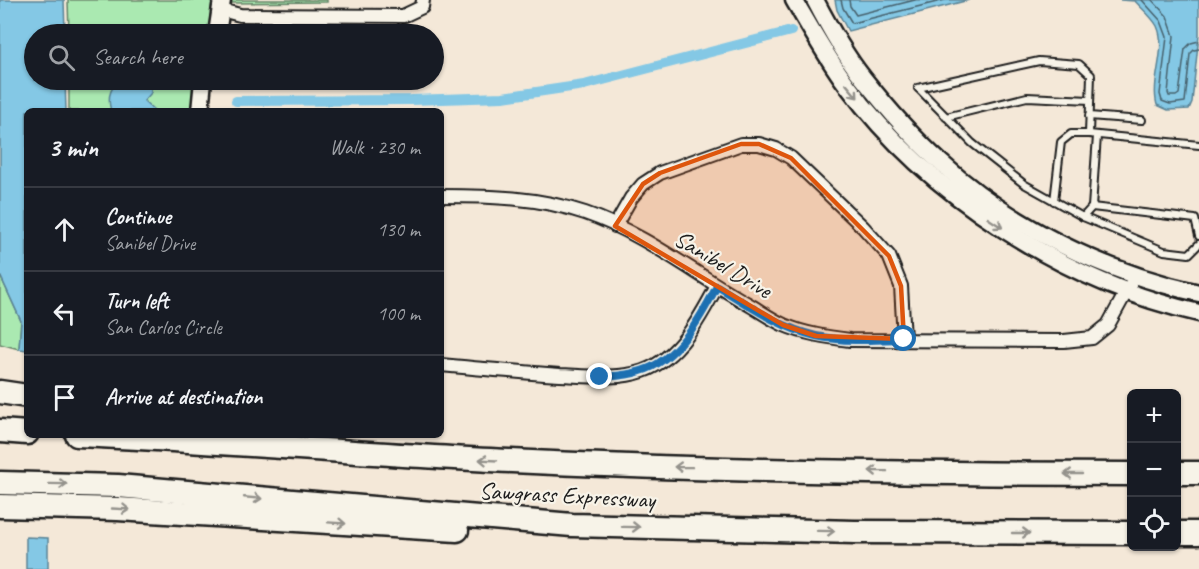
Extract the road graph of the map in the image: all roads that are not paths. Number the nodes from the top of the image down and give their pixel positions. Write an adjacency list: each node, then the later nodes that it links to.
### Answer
1 (423, 0): 4 (street)
2 (794, 0): 26 (street, one-way to 26)
3 (815, 0): 24 (street)
4 (222, 5): 5 (street)
5 (219, 24)
6 (201, 90): 9 (street)
7 (212, 90): 10 (street)
8 (1090, 100): 11 (lane); 12 (lane); 12 (lane)
9 (200, 108)
10 (211, 108)
11 (1089, 116): 13 (lane); 14 (lane)
12 (946, 117): 18 (lane)
13 (1142, 120)
14 (1089, 134): 15 (lane); 18 (lane)
15 (1097, 136): 16 (lane); 19 (lane)
16 (1199, 145)
17 (444, 196): 21 (street, Sanibel Drive)
18 (1054, 201): 20 (lane)
19 (1092, 207): 20 (lane); 22 (lane)
20 (1083, 217): 23 (lane)
21 (615, 226): 25 (street, Sanibel Drive); 29 (street)
22 (1199, 237)
23 (1199, 244)
24 (1134, 275): 26 (street, Sanibel Drive); 27 (street)
25 (717, 286): 29 (street, Sanibel Drive); 30 (street)
26 (1127, 292): 28 (street); 29 (street, Sanibel Drive)
27 (1199, 293)
28 (1199, 313)
29 (904, 339)
30 (444, 365)
31 (0, 392): 32 (highway)
32 (24, 396)
33 (0, 431): 34 (highway)
34 (24, 433)
35 (142, 438): 37 (highway, Sawgrass Expressway)
36 (299, 438): 37 (highway)
37 (340, 451): 40 (highway, Sawgrass Expressway, one-way to 37)
38 (1181, 473): 39 (highway)
39 (1199, 473)
40 (1127, 474)
41 (0, 483): 43 (highway, Sawgrass Expressway, one-way to 43)
42 (0, 506): 43 (highway, one-way to 43)
43 (572, 525): 44 (highway, Sawgrass Expressway, one-way to 44)
44 (1127, 533)
45 (1181, 533): 46 (highway)
46 (1199, 533)

